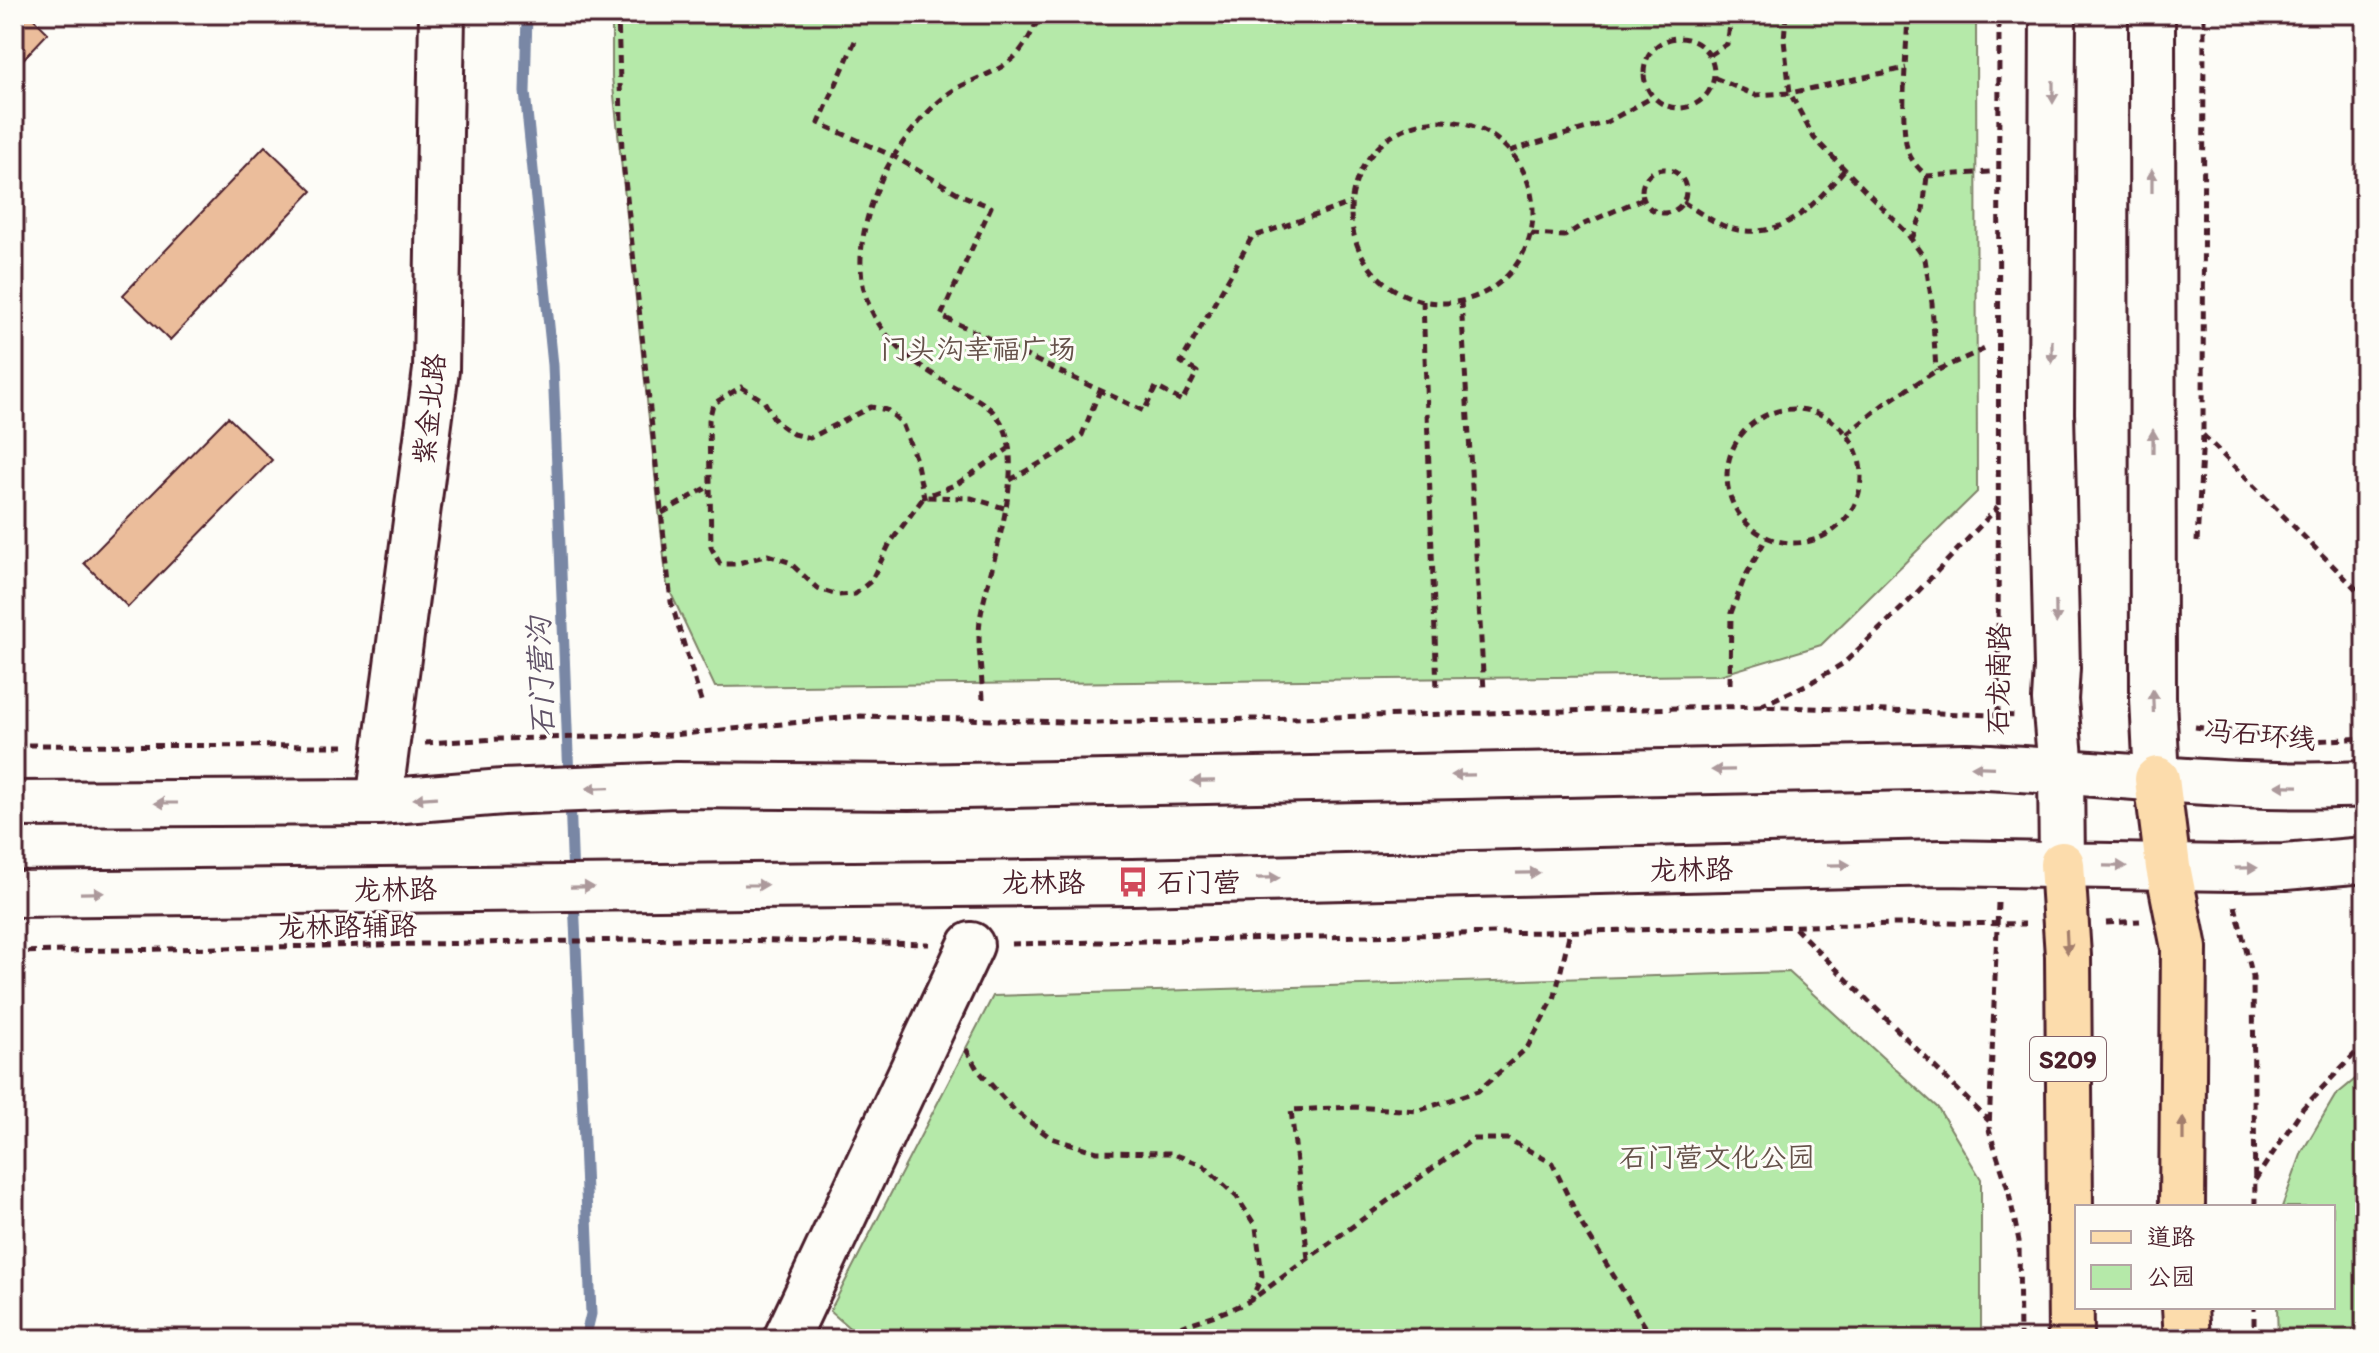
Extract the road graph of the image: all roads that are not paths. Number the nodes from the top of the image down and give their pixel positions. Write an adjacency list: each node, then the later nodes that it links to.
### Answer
1 (442, 14): 7 (main road, 紫金北路)
2 (2053, 14): 4 (main road, 石龙南路, one-way to 4)
3 (2152, 14): 5 (main road, one-way to 3)
4 (2061, 770): 5 (main road); 7 (main road, one-way to 7); 10 (main road, 石龙南路)
5 (2157, 779): 6 (main road, 冯石环线, one-way to 5); 11 (main road)
6 (2365, 784)
7 (379, 802): 8 (main road, one-way to 8)
8 (14, 804)
9 (2365, 860): 11 (main road, one-way to 9)
10 (2062, 864): 11 (main road, 龙林路, one-way to 11); 12 (main road, 龙林路, one-way to 10); 15 (main road, 石龙南路 / S209, one-way to 15)
11 (2168, 867): 14 (main road, one-way to 11)
12 (14, 894)
13 (971, 945): 17 (main road)
14 (2182, 1205)
15 (2073, 1251): 18 (main road, 石龙南路 / S209)
16 (2185, 1309): 19 (main road)
17 (786, 1339)
18 (2071, 1339)
19 (2187, 1339)

